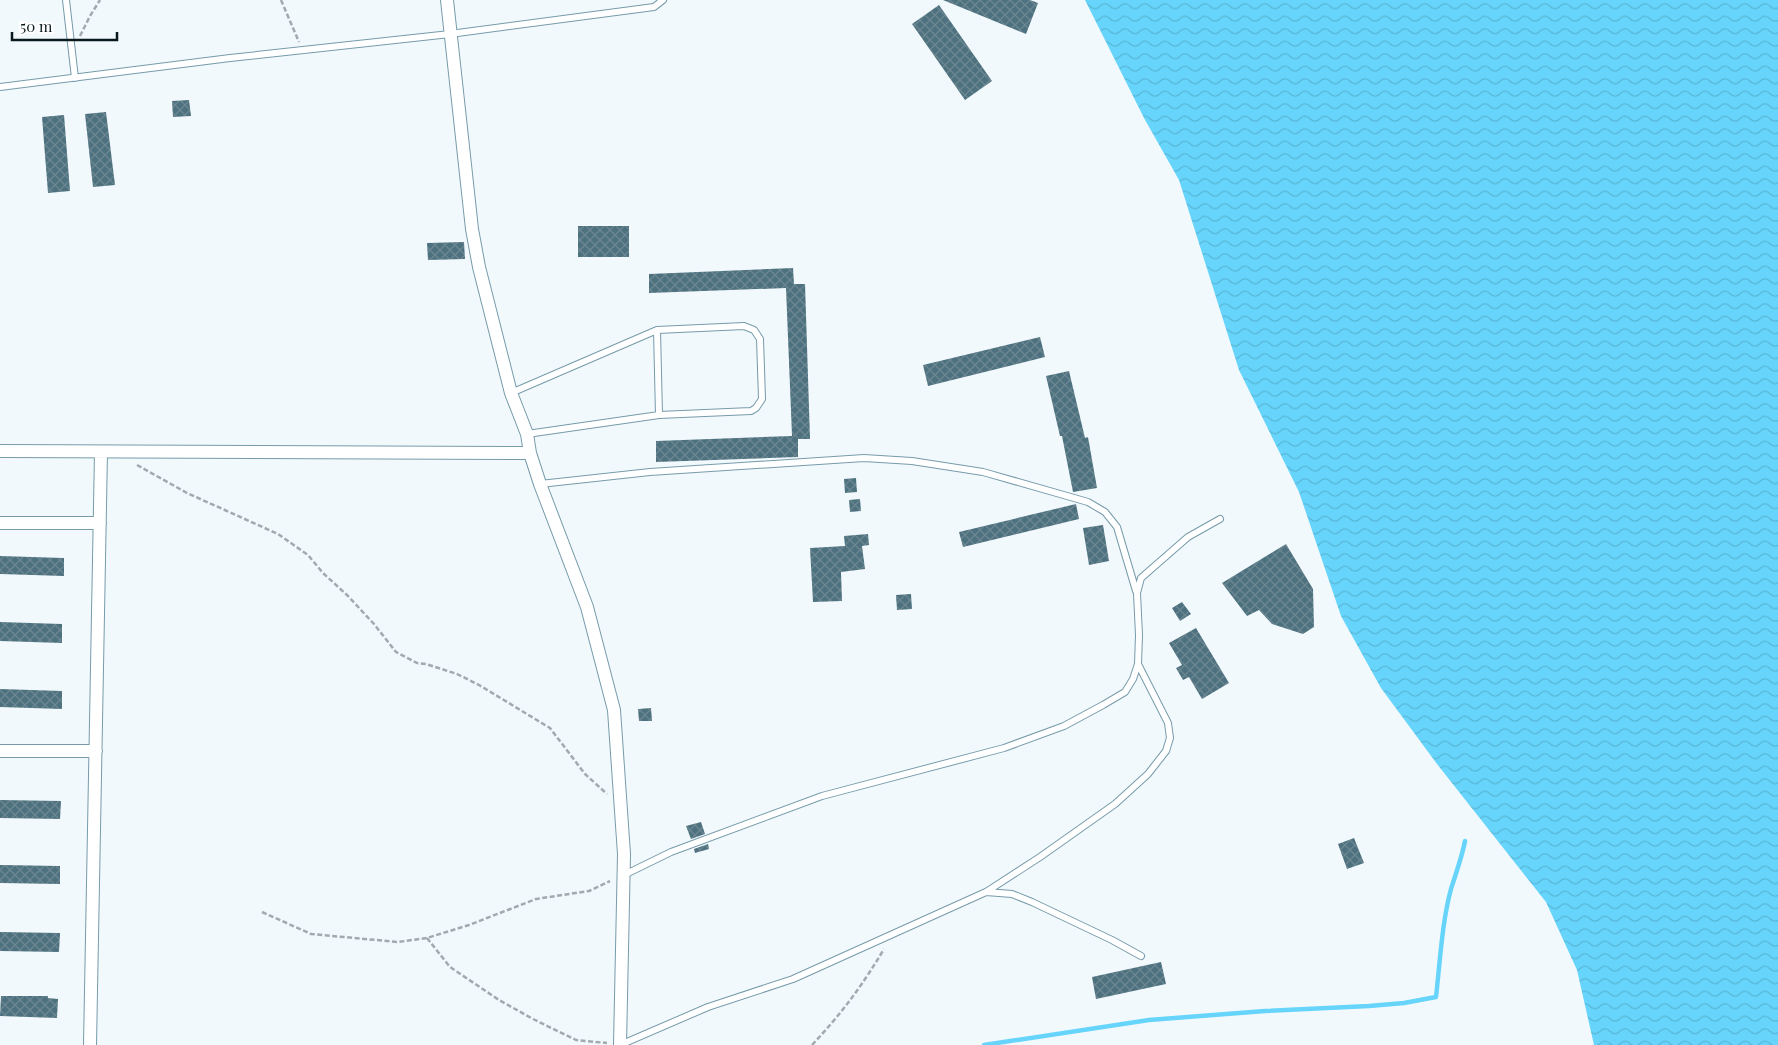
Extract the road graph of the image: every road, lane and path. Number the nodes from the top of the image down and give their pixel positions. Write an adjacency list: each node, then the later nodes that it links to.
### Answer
1 (66, 0): 8 (lane)
2 (100, 0): 8 (path)
3 (281, 0): 7 (path)
4 (447, 0): 6 (street)
5 (663, 0): 6 (lane)
6 (450, 34): 7 (lane); 12 (street)
7 (303, 50): 9 (lane)
8 (72, 52): 9 (lane)
9 (75, 78): 10 (lane)
10 (0, 87)
11 (657, 330): 12 (lane); 13 (lane); 13 (lane)
12 (511, 393): 14 (street)
13 (659, 415): 14 (lane)
14 (527, 434): 17 (street)
15 (0, 451): 16 (street)
16 (107, 452): 17 (street); 21 (street); 26 (path)
17 (530, 454): 18 (street)
18 (540, 484): 22 (lane); 26 (street)
19 (1220, 519): 22 (lane)
20 (0, 523): 21 (street)
21 (100, 523): 25 (street)
22 (1137, 592): 23 (lane)
23 (1138, 664): 27 (lane); 28 (lane)
24 (0, 751): 25 (street)
25 (96, 751): 33 (street)
26 (621, 808): 27 (street)
27 (624, 875): 31 (path); 34 (street)
28 (986, 892): 30 (lane); 32 (lane)
29 (262, 912): 31 (path)
30 (892, 935): 34 (lane); 35 (path)
31 (427, 938): 34 (path)
32 (1142, 956)
33 (90, 1045)
34 (620, 1045)
35 (812, 1045)

